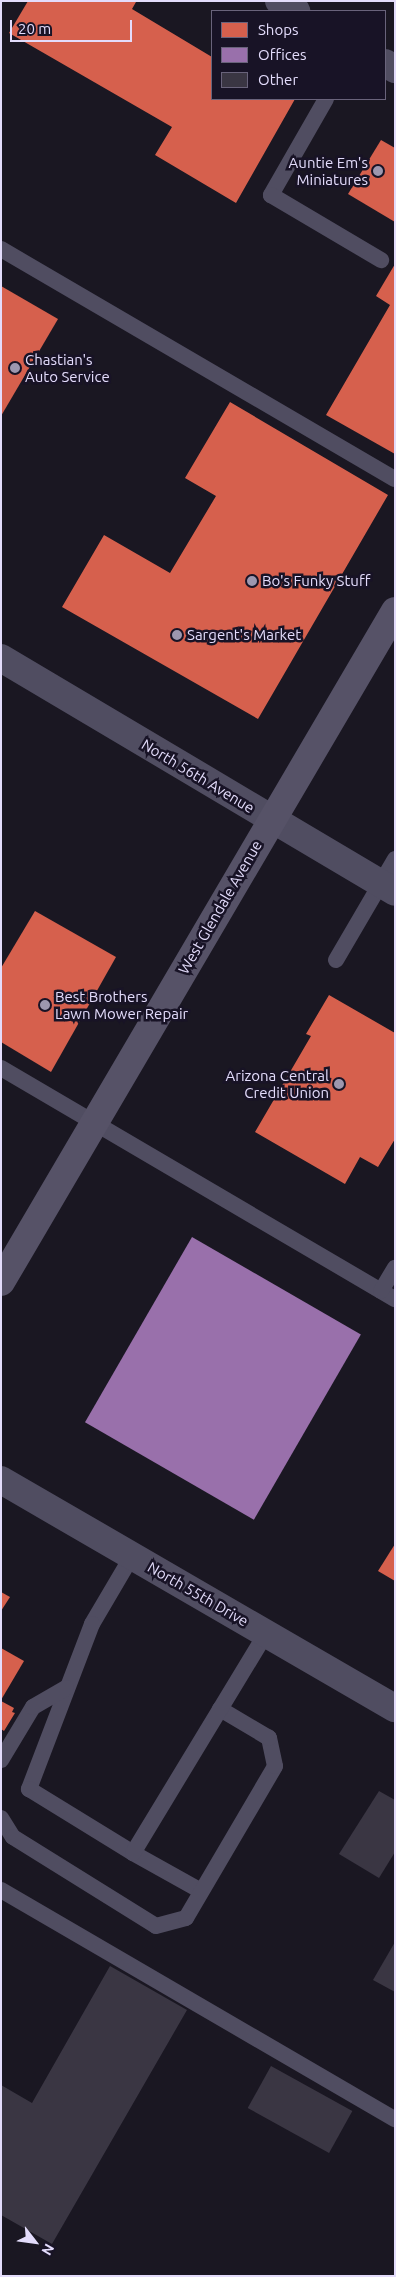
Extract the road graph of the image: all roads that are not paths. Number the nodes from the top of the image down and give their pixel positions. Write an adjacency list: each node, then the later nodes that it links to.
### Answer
1 (280, 1): 2 (street)
2 (294, 10)
3 (325, 100): 5 (lane)
4 (1, 249): 6 (lane)
5 (381, 260)
6 (395, 479)
7 (395, 611): 9 (main road, West Glendale Avenue)
8 (1, 658): 9 (street, North 56th Avenue)
9 (271, 820): 11 (street, North 56th Avenue); 14 (main road, West Glendale Avenue)
10 (395, 859): 11 (lane)
11 (388, 888): 12 (lane)
12 (336, 960)
13 (1, 1068): 14 (lane)
14 (95, 1123): 16 (main road, West Glendale Avenue); 17 (lane)
15 (395, 1268): 17 (lane)
16 (1, 1282)
17 (388, 1295)
18 (1, 1480): 19 (street, North 55th Drive)
19 (132, 1556): 20 (street, North 55th Drive); 21 (lane)
20 (266, 1633): 22 (street, North 55th Drive); 23 (lane)
21 (66, 1688): 24 (lane); 26 (lane)
22 (395, 1708)
23 (220, 1709): 26 (lane); 28 (lane)
24 (1, 1760)
25 (1, 1818): 28 (lane)
26 (133, 1853): 28 (lane)
27 (1, 1890): 29 (lane)
28 (202, 1891)
29 (395, 2119)

